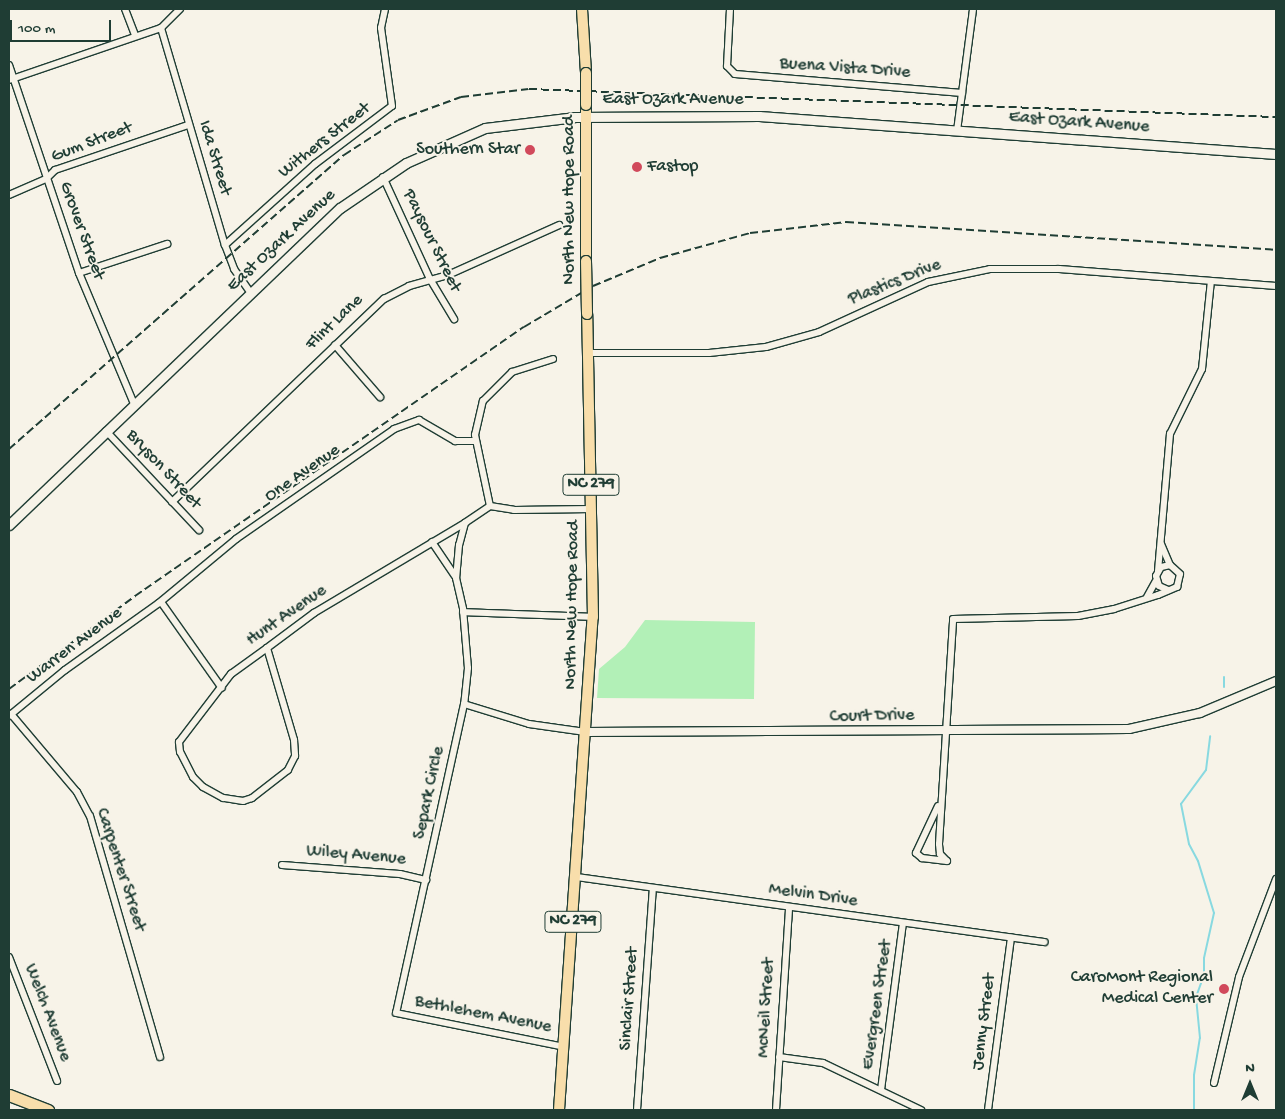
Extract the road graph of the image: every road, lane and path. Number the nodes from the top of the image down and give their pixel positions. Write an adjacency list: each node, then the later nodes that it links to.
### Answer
1 (125, 9): 8 (street)
2 (180, 9): 7 (street)
3 (385, 9): 21 (street, Withers Street)
4 (582, 9): 12 (main road, North New Hope Road / NC 279, bridge)
5 (730, 9): 11 (street, Buena Vista Drive)
6 (973, 9): 11 (street)
7 (161, 28): 8 (street); 13 (street, Ida Street)
8 (135, 36): 10 (street)
9 (9, 65): 10 (street, Grover Street)
10 (11, 79): 17 (street, Grover Street)
11 (962, 93): 14 (street)
12 (586, 116): 14 (main road, East Ozark Avenue); 16 (main road, East Ozark Avenue); 29 (main road, North New Hope Road / NC 279, bridge)
13 (188, 125): 17 (street, Gum Street); 21 (street, Ida Street)
14 (957, 131): 15 (main road, East Ozark Avenue)
15 (1276, 154)
16 (383, 176): 23 (street, Paysour Street); 26 (main road, East Ozark Avenue)
17 (46, 180): 18 (street, Gum Street); 22 (street, Grover Street)
18 (9, 195)
19 (559, 225): 23 (street, Flint Lane)
20 (167, 244): 22 (street)
21 (225, 244): 26 (street, Ida Street)
22 (80, 273): 32 (street, Grover Street)
23 (430, 279): 27 (street, Paysour Street); 28 (street, Flint Lane)
24 (1211, 281): 25 (street, Plastics Drive); 29 (street, Plastics Drive); 42 (street)
25 (1276, 286)
26 (250, 292): 32 (main road, East Ozark Avenue)
27 (454, 319)
28 (335, 345): 31 (street); 35 (street, Flint Lane)
29 (589, 353): 37 (main road, North New Hope Road / NC 279)
30 (552, 359): 34 (street)
31 (380, 397)
32 (134, 404): 33 (main road, East Ozark Avenue)
33 (106, 431): 35 (street, Bryson Street); 39 (main road, East Ozark Avenue)
34 (475, 441): 36 (street); 49 (street, One Avenue)
35 (172, 502): 40 (street, Bryson Street)
36 (490, 506): 37 (street); 38 (street)
37 (592, 509): 51 (main road, North New Hope Road / NC 279)
38 (465, 523): 41 (street, Hunt Avenue); 45 (street, Separk Circle)
39 (9, 525)
40 (199, 530)
41 (432, 542): 45 (street, Separk Circle); 52 (street, Hunt Avenue)
42 (1160, 544): 43 (street); 44 (street)
43 (1170, 565): 44 (street); 47 (street)
44 (1158, 571): 46 (street)
45 (456, 578): 50 (street, Separk Circle)
46 (1156, 581): 47 (street); 48 (street)
47 (1168, 590): 48 (street)
48 (1147, 597): 57 (street)
49 (161, 602): 54 (street); 56 (street, Warren Avenue)
50 (463, 612): 51 (street); 55 (street, Separk Circle)
51 (593, 616): 58 (main road, North New Hope Road / NC 279)
52 (267, 648): 54 (street, Hunt Avenue); 54 (street, Hunt Avenue)
53 (1276, 681): 57 (street, Court Drive)
54 (222, 688)
55 (464, 704): 58 (street, Court Drive); 63 (street, Separk Circle)
56 (10, 715): 72 (street, Carpenter Street)
57 (948, 731): 58 (street, Court Drive); 59 (street)
58 (585, 732): 61 (main road, North New Hope Road / NC 279)
59 (942, 795): 59 (street)
60 (282, 865): 63 (street, Wiley Avenue)
61 (576, 877): 64 (street, Melvin Drive); 71 (main road, North New Hope Road / NC 279)
62 (1276, 879): 75 (street)
63 (426, 880): 70 (street, Separk Circle)
64 (653, 889): 65 (street, Melvin Drive); 80 (street, Sinclair Street)
65 (789, 908): 66 (street, Melvin Drive); 73 (street, McNeil Street)
66 (903, 924): 67 (street, Melvin Drive); 76 (street, Evergreen Street)
67 (1011, 938): 68 (street, Melvin Drive); 83 (street, Jenny Street)
68 (1045, 942)
69 (9, 957): 74 (street, Welch Avenue)
70 (396, 1013): 71 (street, Bethlehem Avenue)
71 (564, 1047): 79 (main road, North New Hope Road / NC 279)
72 (160, 1057)
73 (779, 1057): 76 (street); 81 (street, McNeil Street)
74 (57, 1081)
75 (1214, 1083)
76 (882, 1090): 82 (street)
77 (9, 1095): 78 (highway)
78 (48, 1110)
79 (559, 1110)
80 (637, 1110)
81 (776, 1110)
82 (921, 1110)
83 (988, 1110)

